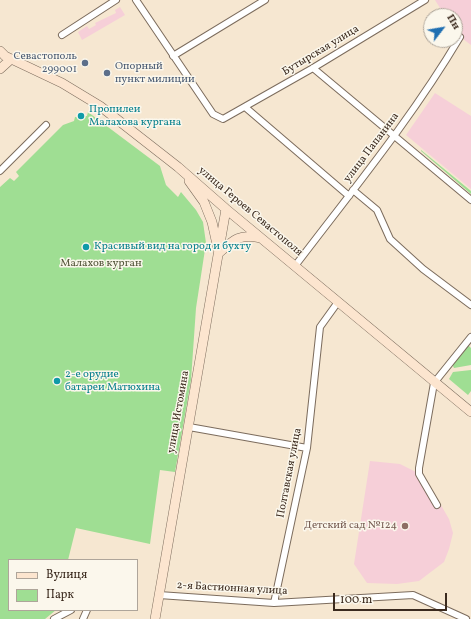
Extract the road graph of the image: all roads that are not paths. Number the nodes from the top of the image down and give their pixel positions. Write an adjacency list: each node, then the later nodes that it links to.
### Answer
1 (116, 0): 5 (street)
2 (136, 0): 8 (street)
3 (265, 0): 8 (street)
4 (425, 0): 10 (street, Бутырская улица)
5 (62, 35)
6 (453, 48): 14 (street, улица Папанина)
7 (0, 51): 9 (main road, улица Героев Севастополя)
8 (173, 56): 12 (street, Бутырская улица)
9 (11, 59): 11 (main road); 15 (main road, улица Героев Севастополя)
10 (313, 68): 12 (street, Бутырская улица); 14 (street)
11 (0, 69)
12 (245, 107): 18 (street)
13 (46, 125): 16 (street)
14 (394, 138): 17 (street, улица Папанина); 19 (street)
15 (178, 167): 20 (main road, улица Героев Севастополя); 22 (main road)
16 (0, 171)
17 (353, 190): 18 (street, улица Папанина); 25 (street)
18 (349, 196): 23 (street, улица Папанина)
19 (471, 200)
20 (226, 209): 21 (main road, улица Героев Севастополя); 22 (main road, улица Истомина)
21 (261, 238): 22 (main road); 23 (main road, улица Героев Севастополя)
22 (219, 252): 29 (main road, улица Истомина)
23 (295, 266): 24 (main road, улица Героев Севастополя)
24 (338, 302): 27 (main road, улица Героев Севастополя); 30 (street, Полтавская улица)
25 (471, 305)
26 (471, 337): 27 (street)
27 (434, 383): 28 (main road, улица Героев Севастополя); 31 (street)
28 (471, 412)
29 (188, 427): 30 (street); 32 (main road, улица Истомина)
30 (307, 448): 33 (street, Полтавская улица)
31 (437, 505)
32 (160, 595): 33 (street, 2-я Бастионная улица); 35 (main road, улица Истомина)
33 (274, 603): 37 (street, 2-я Бастионная улица)
34 (69, 611): 36 (street)
35 (155, 618)
36 (54, 619)
37 (466, 619)

